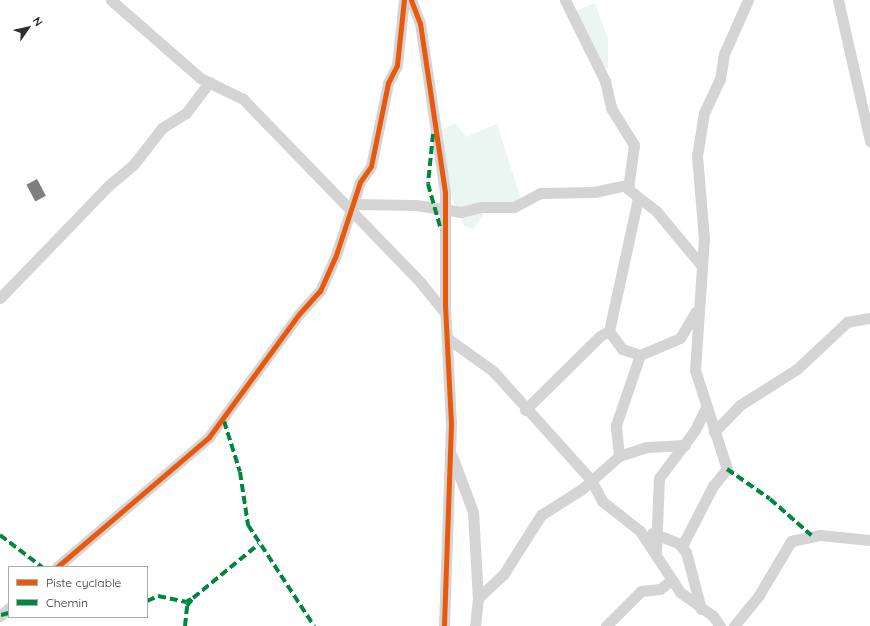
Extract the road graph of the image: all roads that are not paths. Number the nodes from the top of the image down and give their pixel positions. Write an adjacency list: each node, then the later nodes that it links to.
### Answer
1 (111, 0): 7 (street)
2 (404, 0): 11 (street)
3 (411, 0): 12 (street)
4 (565, 0): 9 (street)
5 (748, 0): 13 (street)
6 (838, 0): 8 (street)
7 (210, 82): 11 (street); 14 (street)
8 (870, 141)
9 (627, 185): 10 (street); 12 (street)
10 (638, 198): 13 (street); 18 (street)
11 (351, 208): 12 (street); 16 (street); 33 (street)
12 (446, 211): 16 (street)
13 (702, 266): 15 (street)
14 (0, 298)
15 (696, 311): 20 (street); 21 (street)
16 (446, 315): 19 (street)
17 (870, 318): 23 (street)
18 (609, 331): 20 (street); 22 (street)
19 (447, 338): 22 (street); 25 (street)
20 (640, 356): 26 (street)
21 (706, 406): 23 (street); 24 (street)
22 (525, 410): 27 (street)
23 (714, 432): 31 (street)
24 (685, 445): 26 (street); 29 (street)
25 (450, 454): 35 (street); 39 (street)
26 (619, 456): 27 (street)
27 (591, 480): 28 (street); 35 (street)
28 (640, 531): 29 (street); 32 (street)
29 (658, 534): 31 (street); 32 (street)
30 (870, 540): 43 (street)
31 (682, 546): 37 (street)
32 (656, 552): 34 (street)
33 (58, 566)
34 (671, 580): 37 (street); 41 (street)
35 (478, 598): 40 (street)
36 (8, 609): 38 (street)
37 (701, 609): 42 (street)
38 (0, 616)
39 (444, 626)
40 (475, 626)
41 (606, 626)
42 (720, 626)
43 (734, 626)

